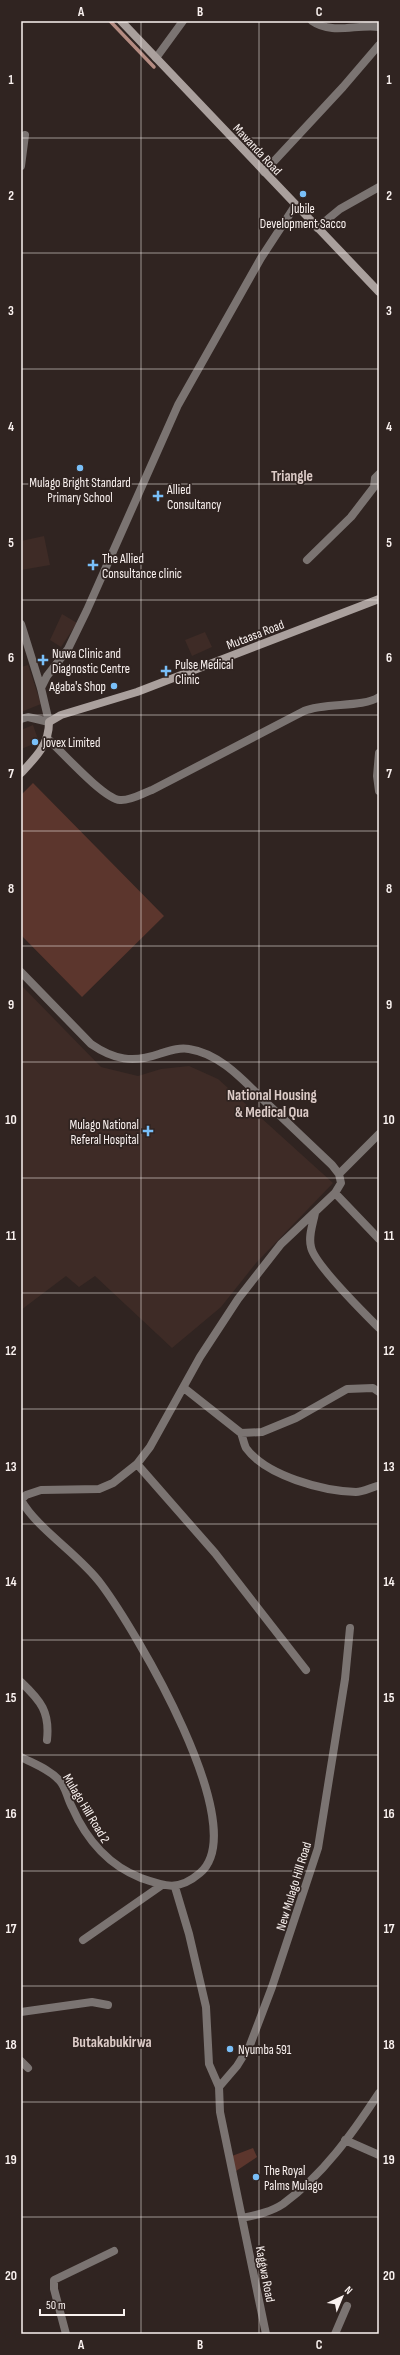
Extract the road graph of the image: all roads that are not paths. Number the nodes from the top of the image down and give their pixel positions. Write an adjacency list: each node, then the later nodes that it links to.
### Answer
1 (121, 21): 6 (street, Mawanda Road)
2 (183, 21): 6 (street)
3 (312, 21): 4 (street)
4 (379, 27)
5 (379, 45): 9 (street)
6 (156, 58): 9 (street, Mawanda Road)
7 (25, 135): 8 (street)
8 (21, 166)
9 (264, 172): 11 (street, Mawanda Road)
10 (379, 187): 12 (street)
11 (295, 206): 12 (street, Mawanda Road); 18 (street)
12 (317, 228): 13 (street, Mawanda Road)
13 (379, 292)
14 (379, 474): 15 (street)
15 (307, 560)
16 (379, 599): 21 (street, Mutaasa Road)
17 (21, 624): 18 (street)
18 (41, 688): 21 (street)
19 (379, 699): 22 (street)
20 (21, 719): 21 (street)
21 (49, 722): 22 (street)
22 (48, 740): 24 (street)
23 (379, 753): 25 (street)
24 (21, 773)
25 (379, 791)
26 (21, 972): 28 (street)
27 (379, 1134): 28 (street)
28 (339, 1174): 29 (street)
29 (335, 1193): 30 (street); 31 (street)
30 (315, 1213): 32 (street); 33 (street)
31 (379, 1239)
32 (379, 1328)
33 (184, 1388): 35 (street); 36 (street)
34 (379, 1392): 35 (street)
35 (241, 1434): 37 (street)
36 (137, 1464): 39 (street); 44 (street)
37 (377, 1486)
38 (350, 1628): 50 (street, New Mulago Hill Road)
39 (306, 1670)
40 (21, 1682): 41 (street)
41 (47, 1740)
42 (21, 1757): 43 (street, Mulago Hill Road 2)
43 (162, 1885): 44 (street, Mulago Hill Road 2); 45 (street)
44 (175, 1888): 50 (street)
45 (83, 1940)
46 (108, 2005): 47 (street)
47 (21, 2012)
48 (21, 2061): 49 (street)
49 (28, 2068)
50 (219, 2087): 54 (street, Kaggwa Road)
51 (379, 2093): 52 (street)
52 (345, 2140): 53 (street); 54 (street)
53 (379, 2155)
54 (242, 2218): 58 (street, Kaggwa Road)
55 (114, 2251): 57 (street)
56 (347, 2306): 59 (street)
57 (66, 2334)
58 (266, 2334)
59 (335, 2334)

